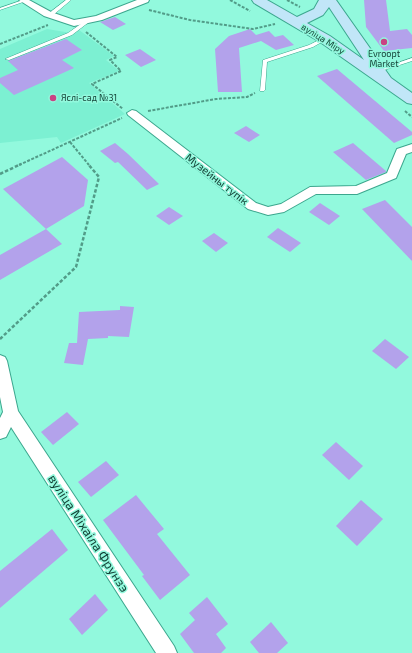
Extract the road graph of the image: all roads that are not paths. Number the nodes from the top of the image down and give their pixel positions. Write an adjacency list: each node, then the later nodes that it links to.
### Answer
1 (24, 0): 7 (lane); 8 (street)
2 (69, 0): 8 (lane)
3 (145, 0): 10 (street)
4 (258, 0): 9 (street, вуліца Міру)
5 (325, 0): 9 (street)
6 (330, 0): 11 (street)
7 (0, 9)
8 (50, 15): 10 (street)
9 (297, 22): 12 (street, вуліца Міру)
10 (83, 24): 13 (lane)
11 (348, 27): 12 (street); 15 (street)
12 (326, 39): 15 (street, вуліца Міру); 16 (lane)
13 (7, 59)
14 (412, 59): 15 (lane)
15 (382, 75): 17 (street)
16 (262, 90)
17 (412, 100)
18 (132, 113): 19 (street, Музейны тупік)
19 (412, 148)
20 (0, 361): 21 (street)
21 (10, 413): 22 (street); 23 (street, вуліца Міхаіла Фрунзэ)
22 (0, 432)
23 (167, 653)

